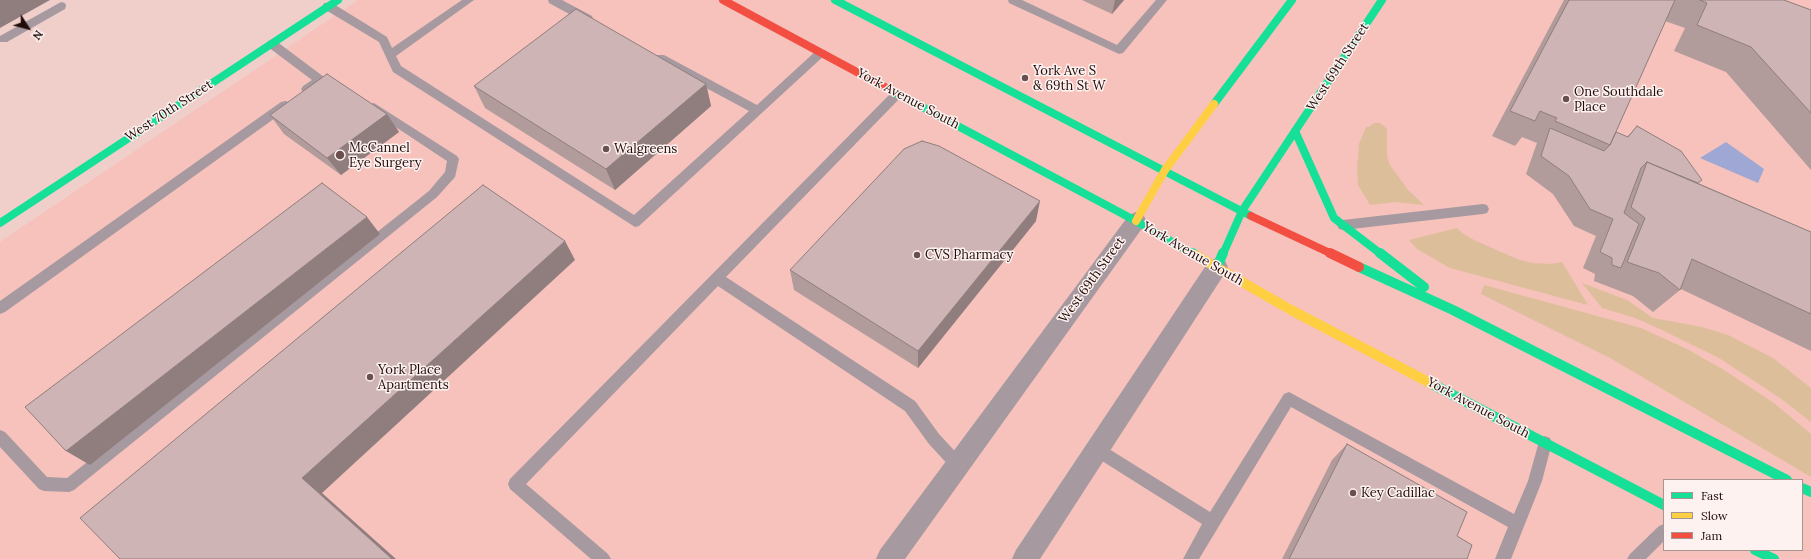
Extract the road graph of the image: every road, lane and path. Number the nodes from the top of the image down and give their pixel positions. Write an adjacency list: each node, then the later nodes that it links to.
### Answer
1 (468, 0): 16 (lane)
2 (553, 0): 11 (lane)
3 (723, 0): 14 (street, York Avenue South)
4 (835, 0): 21 (street)
5 (1012, 0): 6 (lane)
6 (1162, 0)
7 (1292, 0): 21 (street, West 69th Street)
8 (1382, 0): 20 (street, West 69th Street)
9 (333, 3): 13 (street, West 70th Street); 16 (lane)
10 (61, 6): 12 (lane)
11 (598, 24)
12 (3, 39)
13 (272, 44): 25 (street, West 70th Street); 29 (lane)
14 (821, 53): 17 (street, York Avenue South); 19 (lane)
15 (653, 54): 19 (lane)
16 (390, 55): 19 (lane)
17 (897, 94): 24 (street, York Avenue South); 28 (lane)
18 (363, 100): 31 (lane)
19 (757, 110)
20 (1295, 132): 23 (street, West 69th Street); 26 (street)
21 (1165, 170): 23 (street); 24 (street, West 69th Street)
22 (1482, 209): 26 (lane)
23 (1242, 211): 27 (street, West 69th Street); 30 (street)
24 (1136, 221): 27 (street, York Avenue South); 34 (street, West 69th Street)
25 (0, 223)
26 (1343, 225): 30 (street)
27 (1216, 267): 32 (street, York Avenue South); 33 (street, West 69th Street)
28 (717, 278): 34 (lane); 41 (lane)
29 (0, 308)
30 (1453, 310): 35 (street)
31 (0, 437)
32 (1545, 443): 36 (street, York Avenue South); 38 (lane)
33 (1096, 449): 37 (lane); 43 (street, West 69th Street)
34 (957, 464): 42 (street, West 69th Street)
35 (1785, 479)
36 (1663, 504)
37 (1212, 522): 38 (lane); 44 (lane)
38 (1517, 524): 45 (lane)
39 (1663, 532): 46 (lane)
40 (1757, 551): 47 (street)
41 (603, 559)
42 (889, 559)
43 (1025, 559)
44 (1191, 559)
45 (1503, 559)
46 (1635, 559)
47 (1774, 559)

